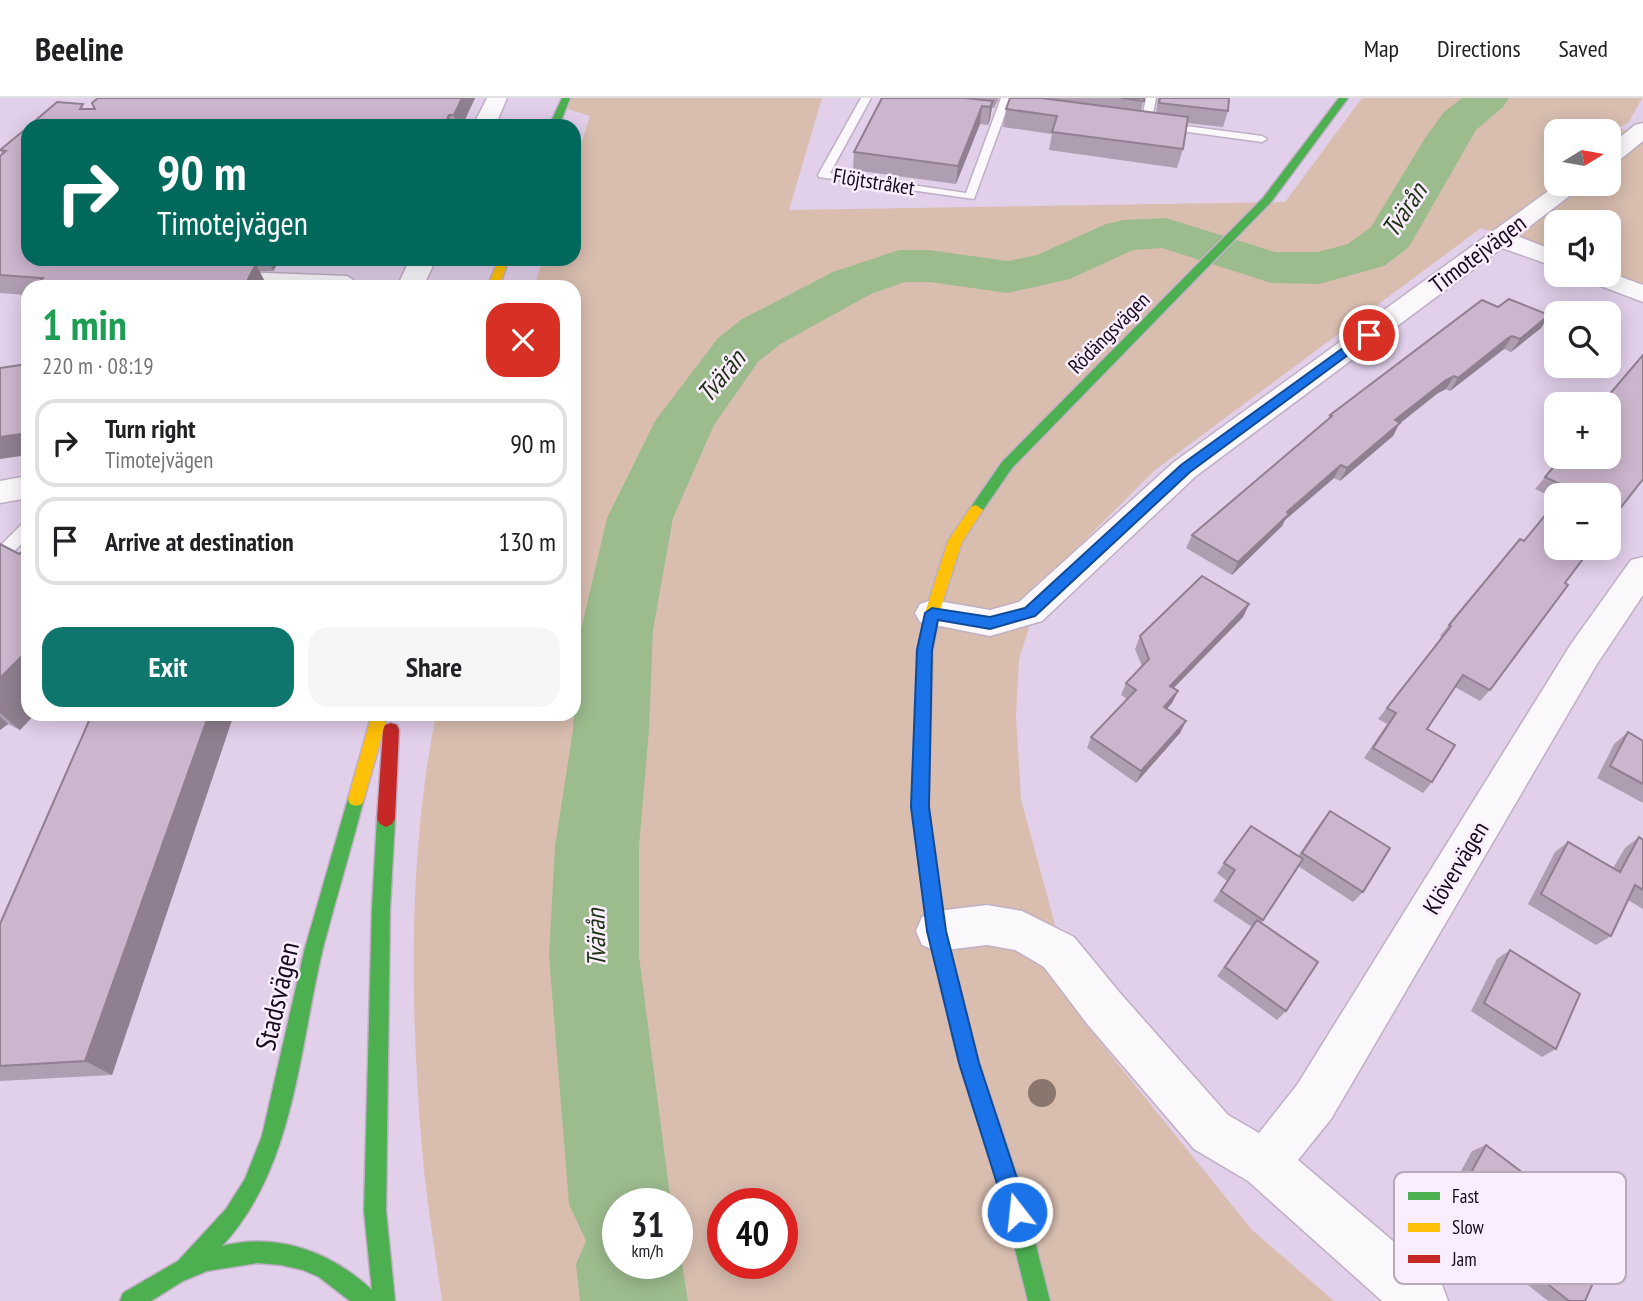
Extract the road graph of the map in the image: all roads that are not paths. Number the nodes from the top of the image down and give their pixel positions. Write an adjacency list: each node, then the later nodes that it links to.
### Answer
1 (497, 98): 10 (street)
2 (566, 98): 11 (street)
3 (867, 98): 6 (lane, Flöjtstråket); 7 (lane, Flöjtstråket)
4 (1151, 98): 13 (lane)
5 (1344, 98): 29 (street, Rödängsvägen)
6 (881, 100)
7 (1003, 106): 8 (lane); 9 (lane)
8 (1016, 107)
9 (986, 113)
10 (487, 119)
11 (557, 119)
12 (1133, 122): 13 (lane)
13 (1146, 124): 15 (lane)
14 (1642, 132): 16 (street)
15 (1262, 139)
16 (1621, 148)
17 (1557, 196): 18 (street, Timotejvägen)
18 (1499, 238): 19 (street); 29 (street, Timotejvägen)
19 (1544, 255)
20 (226, 276): 21 (lane)
21 (347, 280)
22 (1621, 285): 23 (street)
23 (1643, 294)
24 (21, 488): 25 (street)
25 (0, 492)
26 (21, 534): 27 (lane)
27 (0, 556)
28 (1643, 569): 33 (street, Klövervägen)
29 (932, 613): 32 (street)
30 (378, 721): 34 (street, Stadsvägen)
31 (392, 721): 39 (street)
32 (937, 931): 33 (street); 40 (street)
33 (1265, 1164): 35 (street)
34 (186, 1268): 37 (street); 38 (street)
35 (1394, 1277)
36 (1403, 1284): 41 (street)
37 (131, 1301)
38 (367, 1301)
39 (384, 1301)
40 (1039, 1301)
41 (1422, 1301)

